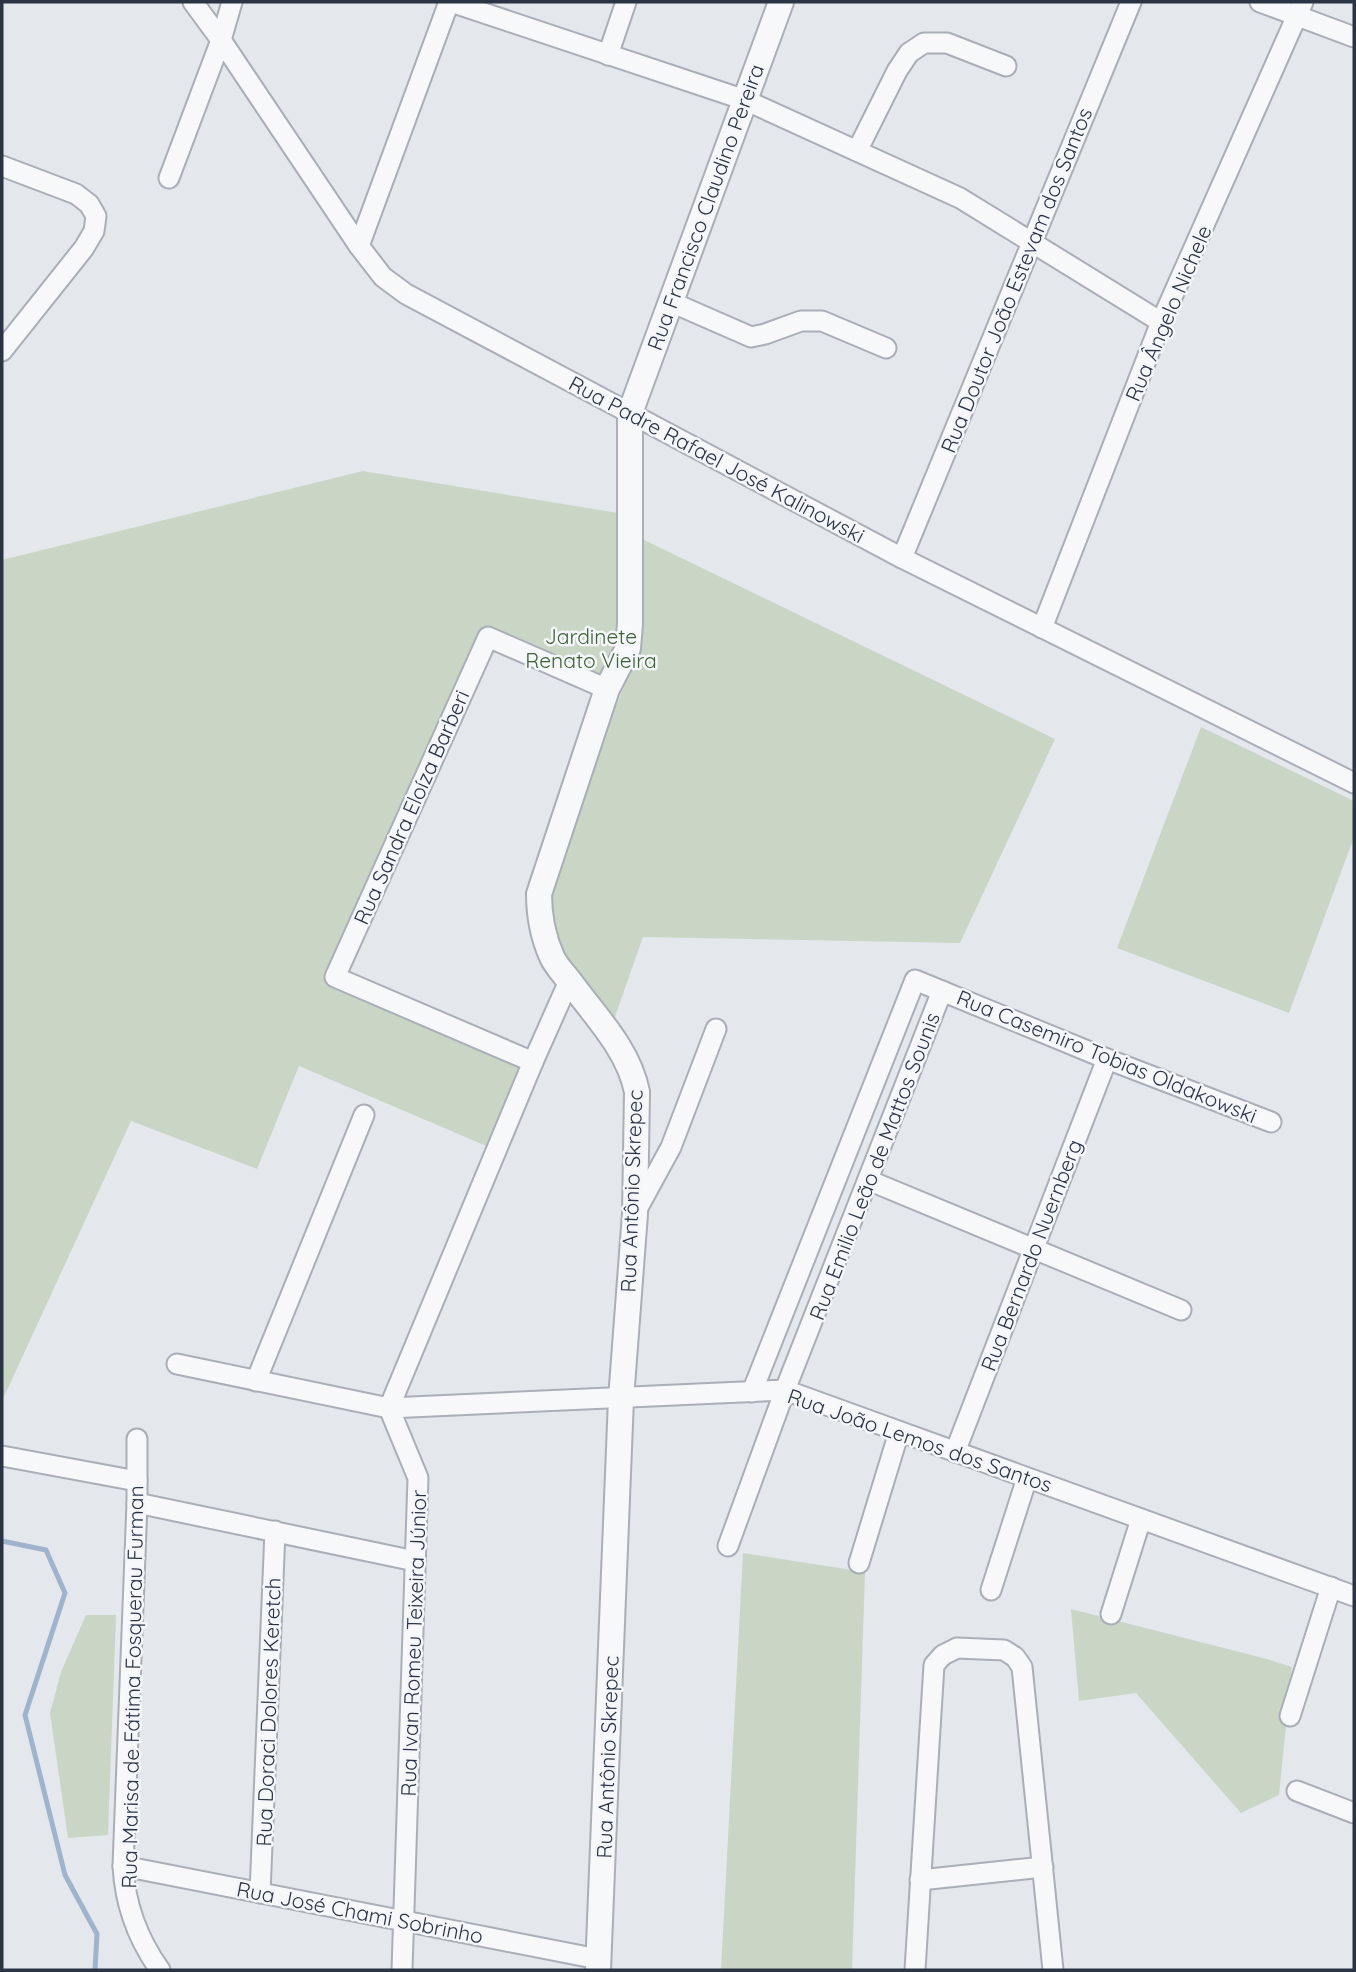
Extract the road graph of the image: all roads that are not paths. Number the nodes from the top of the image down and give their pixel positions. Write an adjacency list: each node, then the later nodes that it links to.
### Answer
1 (193, 2): 10 (street, Rua Padre Rafael José Kalinowski)
2 (232, 2): 10 (street)
3 (450, 2): 11 (street); 18 (street)
4 (626, 2): 11 (street)
5 (781, 2): 13 (street, Rua Francisco Claudino Pereira)
6 (1131, 2): 17 (street, Rua Doutor João Estevam dos Santos)
7 (1261, 2): 8 (street)
8 (1300, 8): 9 (street); 20 (street, Rua Ângelo Nichele)
9 (1354, 37)
10 (221, 40): 16 (street); 18 (street, Rua Padre Rafael José Kalinowski)
11 (608, 54): 13 (street)
12 (1006, 66): 14 (street)
13 (745, 100): 14 (street); 19 (street, Rua Francisco Claudino Pereira)
14 (857, 152): 17 (street)
15 (2, 166): 22 (street)
16 (169, 178)
17 (1031, 242): 20 (street); 24 (street, Rua Doutor João Estevam dos Santos)
18 (359, 246): 23 (street, Rua Padre Rafael José Kalinowski)
19 (671, 302): 21 (street); 23 (street, Rua Francisco Claudino Pereira)
20 (1161, 322): 25 (street, Rua Ângelo Nichele)
21 (886, 348)
22 (2, 351)
23 (630, 413): 24 (street, Rua Padre Rafael José Kalinowski); 26 (street, Rua Antônio Skrepec)
24 (901, 558): 25 (street, Rua Padre Rafael José Kalinowski)
25 (1042, 628): 27 (street, Rua Padre Rafael José Kalinowski)
26 (607, 689): 28 (street, Rua Antônio Skrepec); 32 (street, Rua Sandra Eloíza Barberi)
27 (1354, 783)
28 (569, 981): 32 (street); 36 (street, Rua Antônio Skrepec)
29 (942, 991): 31 (street, Rua Casemiro Tobias Oldakowski); 35 (street, Rua Emilio Leão de Mattos Sounis); 38 (street, Rua Emilio Leão de Mattos Sounis)
30 (716, 1029): 36 (street)
31 (1107, 1059): 34 (street, Rua Casemiro Tobias Oldakowski); 37 (street, Rua Bernardo Nuernberg)
32 (533, 1062): 46 (street)
33 (364, 1115): 42 (street)
34 (1271, 1122)
35 (868, 1180): 37 (street); 39 (street, Rua Emilio Leão de Mattos Sounis)
36 (635, 1214): 45 (street, Rua Antônio Skrepec)
37 (1033, 1249): 40 (street); 49 (street, Rua Bernardo Nuernberg)
38 (807, 1251): 39 (street); 44 (street, Rua Emilio Leão de Mattos Sounis)
39 (835, 1262): 43 (street, Rua Emilio Leão de Mattos Sounis)
40 (1181, 1310)
41 (177, 1364): 42 (street, Rua João Lemos dos Santos)
42 (256, 1381): 46 (street, Rua João Lemos dos Santos)
43 (785, 1390): 44 (street, Rua João Lemos dos Santos); 47 (street, Rua João Lemos dos Santos); 56 (street, Rua Emilio Leão de Mattos Sounis)
44 (752, 1392): 45 (street, Rua João Lemos dos Santos)
45 (621, 1399): 46 (street, Rua João Lemos dos Santos); 71 (street, Rua Antônio Skrepec)
46 (389, 1408): 57 (street, Rua Ivan Romeu Teixeira Júnior)
47 (899, 1432): 49 (street, Rua João Lemos dos Santos); 58 (street)
48 (137, 1438): 52 (street, Rua Marisa de Fátima Fosquerau Furman)
49 (955, 1452): 51 (street, Rua João Lemos dos Santos)
50 (2, 1456): 52 (street)
51 (1027, 1478): 54 (street, Rua João Lemos dos Santos); 60 (street)
52 (137, 1481): 53 (street, Rua Marisa de Fátima Fosquerau Furman)
53 (137, 1503): 55 (street); 66 (street, Rua Marisa de Fátima Fosquerau Furman)
54 (1141, 1519): 59 (street, Rua João Lemos dos Santos); 62 (street)
55 (275, 1531): 57 (street); 69 (street, Rua Doraci Dolores Keretch)
56 (727, 1546)
57 (415, 1561): 70 (street, Rua Ivan Romeu Teixeira Júnior)
58 (859, 1563)
59 (1331, 1587): 61 (street, Rua João Lemos dos Santos); 63 (street)
60 (991, 1590)
61 (1354, 1596)
62 (1111, 1614)
63 (1290, 1716)
64 (1297, 1791): 65 (street)
65 (1354, 1813)
66 (123, 1866): 69 (street, Rua José Chami Sobrinho); 72 (street, Rua Marisa de Fátima Fosquerau Furman)
67 (1043, 1867): 68 (street); 68 (street); 75 (street)
68 (920, 1880): 74 (street)
69 (260, 1893): 70 (street, Rua José Chami Sobrinho)
70 (404, 1921): 71 (street, Rua José Chami Sobrinho); 73 (street, Rua Ivan Romeu Teixeira Júnior)
71 (598, 1965)
72 (160, 1970)
73 (402, 1970)
74 (915, 1970)
75 (1053, 1970)

